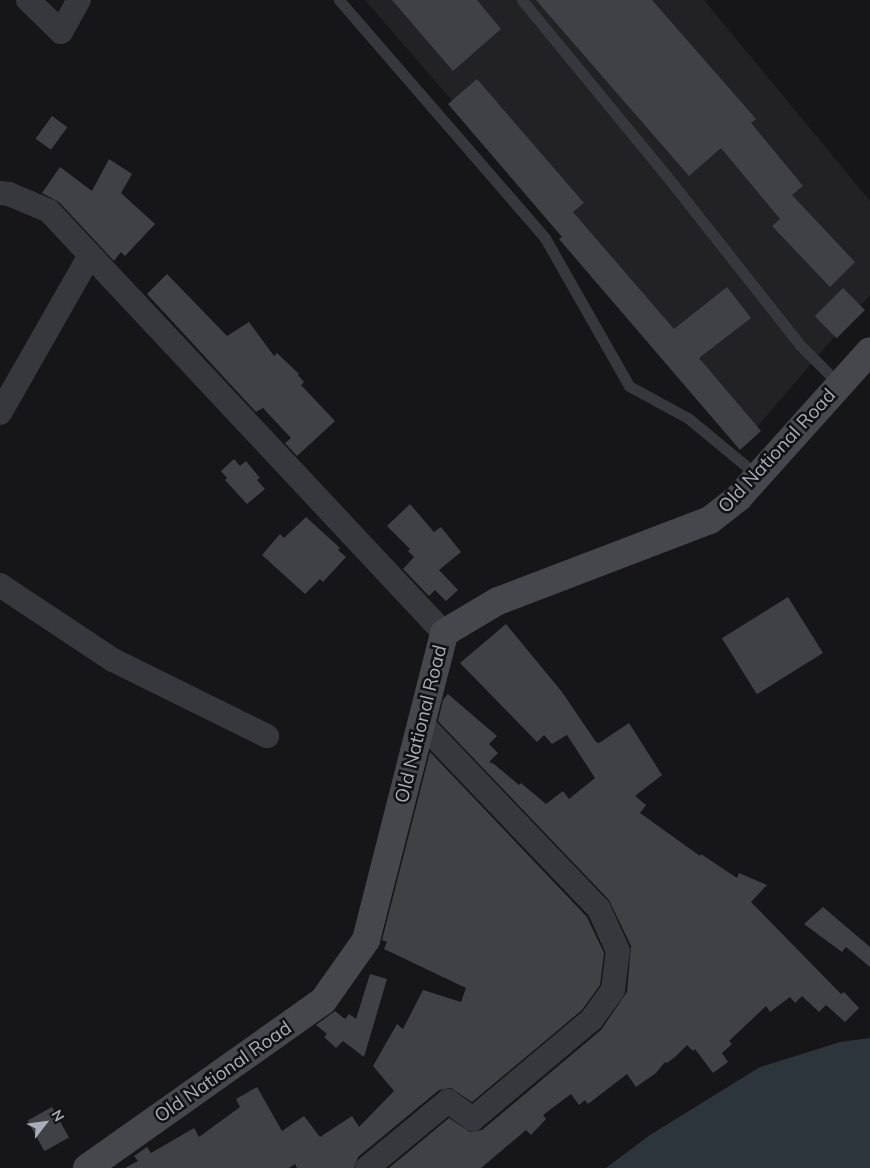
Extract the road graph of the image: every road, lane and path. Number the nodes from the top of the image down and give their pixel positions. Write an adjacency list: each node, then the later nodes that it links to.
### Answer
1 (28, 0): 2 (street)
2 (79, 0)
3 (339, 0): 10 (lane)
4 (522, 0): 8 (lane)
5 (0, 193): 6 (street)
6 (90, 255): 9 (street); 12 (street)
7 (870, 351): 8 (main road, Old National Road)
8 (840, 385): 10 (main road, Old National Road)
9 (0, 413)
10 (758, 476): 12 (main road, Old National Road)
11 (0, 585): 14 (street)
12 (444, 633): 13 (main road, Old National Road)
13 (421, 723): 15 (main road, Old National Road); 16 (street)
14 (267, 736)
15 (87, 1168)
16 (367, 1168)

